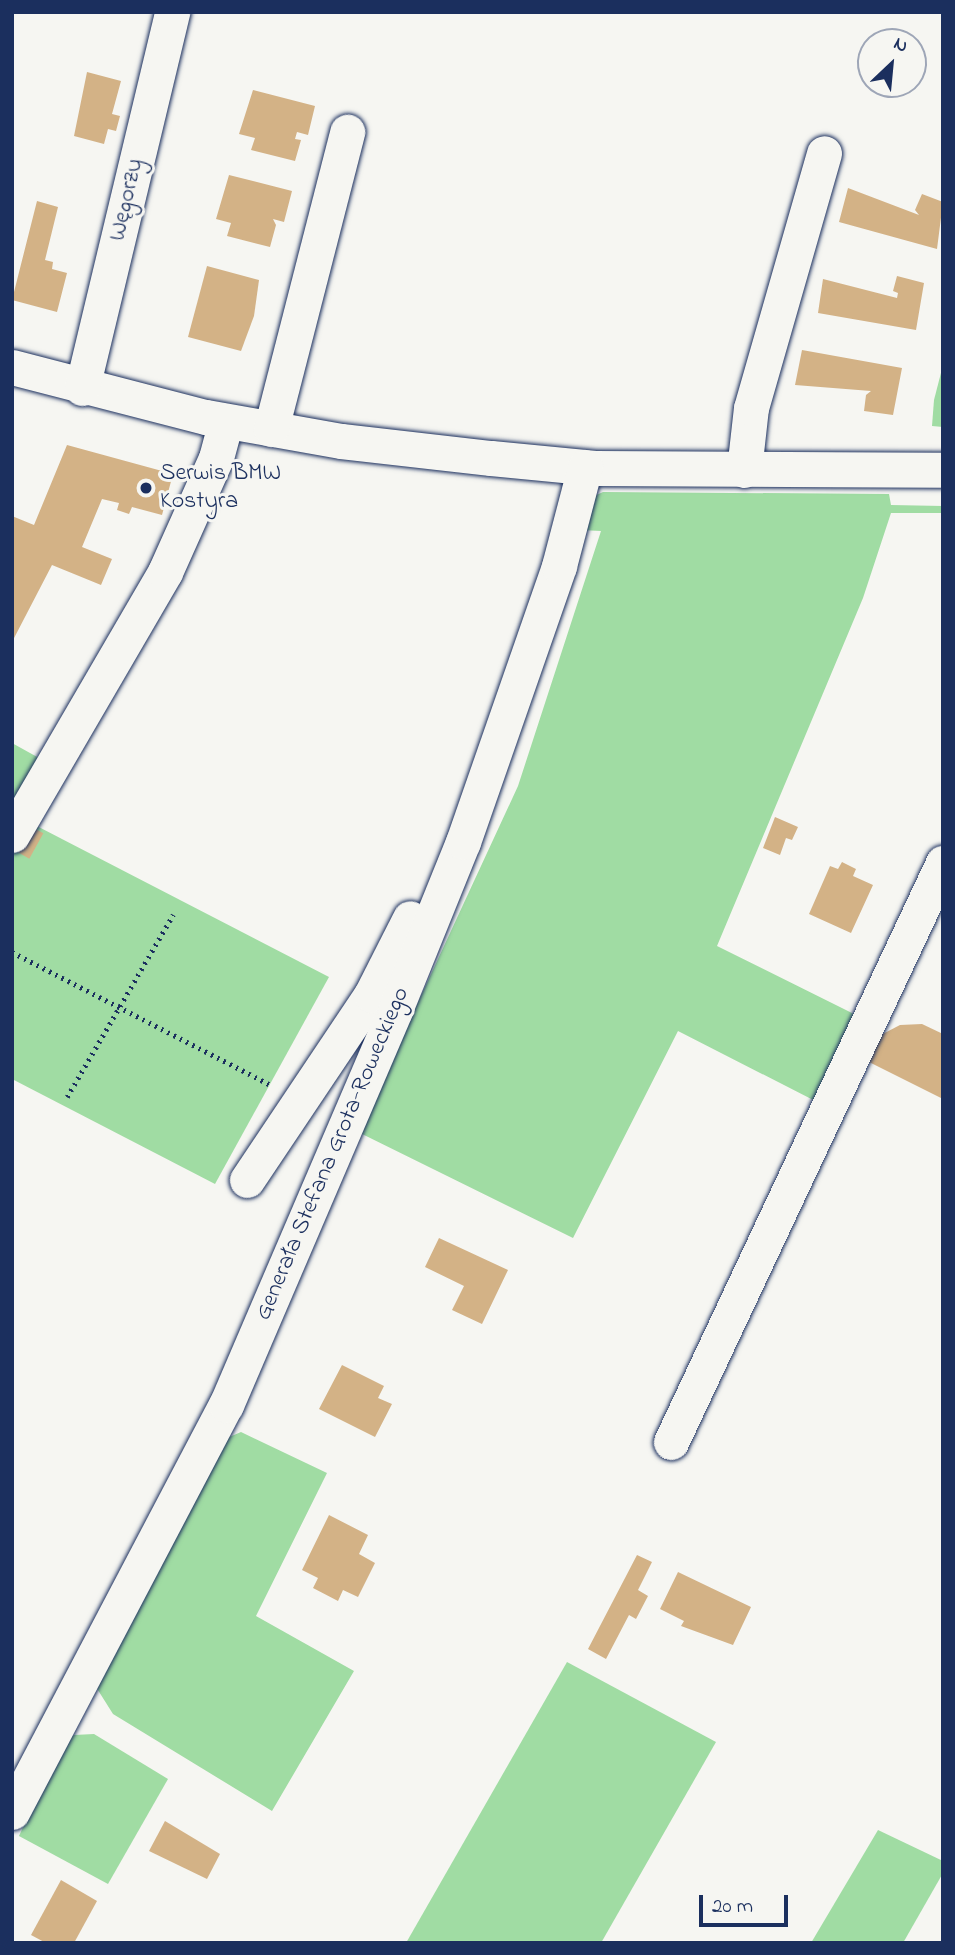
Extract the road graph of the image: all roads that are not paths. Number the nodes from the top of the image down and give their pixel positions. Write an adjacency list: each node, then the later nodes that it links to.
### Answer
1 (172, 12): 5 (street, Węgorzy)
2 (347, 132): 7 (street)
3 (824, 153): 9 (street)
4 (12, 367): 5 (street)
5 (82, 388): 6 (street)
6 (226, 421): 7 (street); 12 (street)
7 (271, 429): 8 (street)
8 (585, 467): 9 (street); 11 (street, Generała Stefana Grota-Roweckiego)
9 (744, 470): 10 (street)
10 (943, 470)
11 (487, 769): 14 (street); 16 (street, Generała Stefana Grota-Roweckiego)
12 (12, 835)
13 (943, 863): 15 (street)
14 (247, 1180)
15 (671, 1442)
16 (12, 1812)

